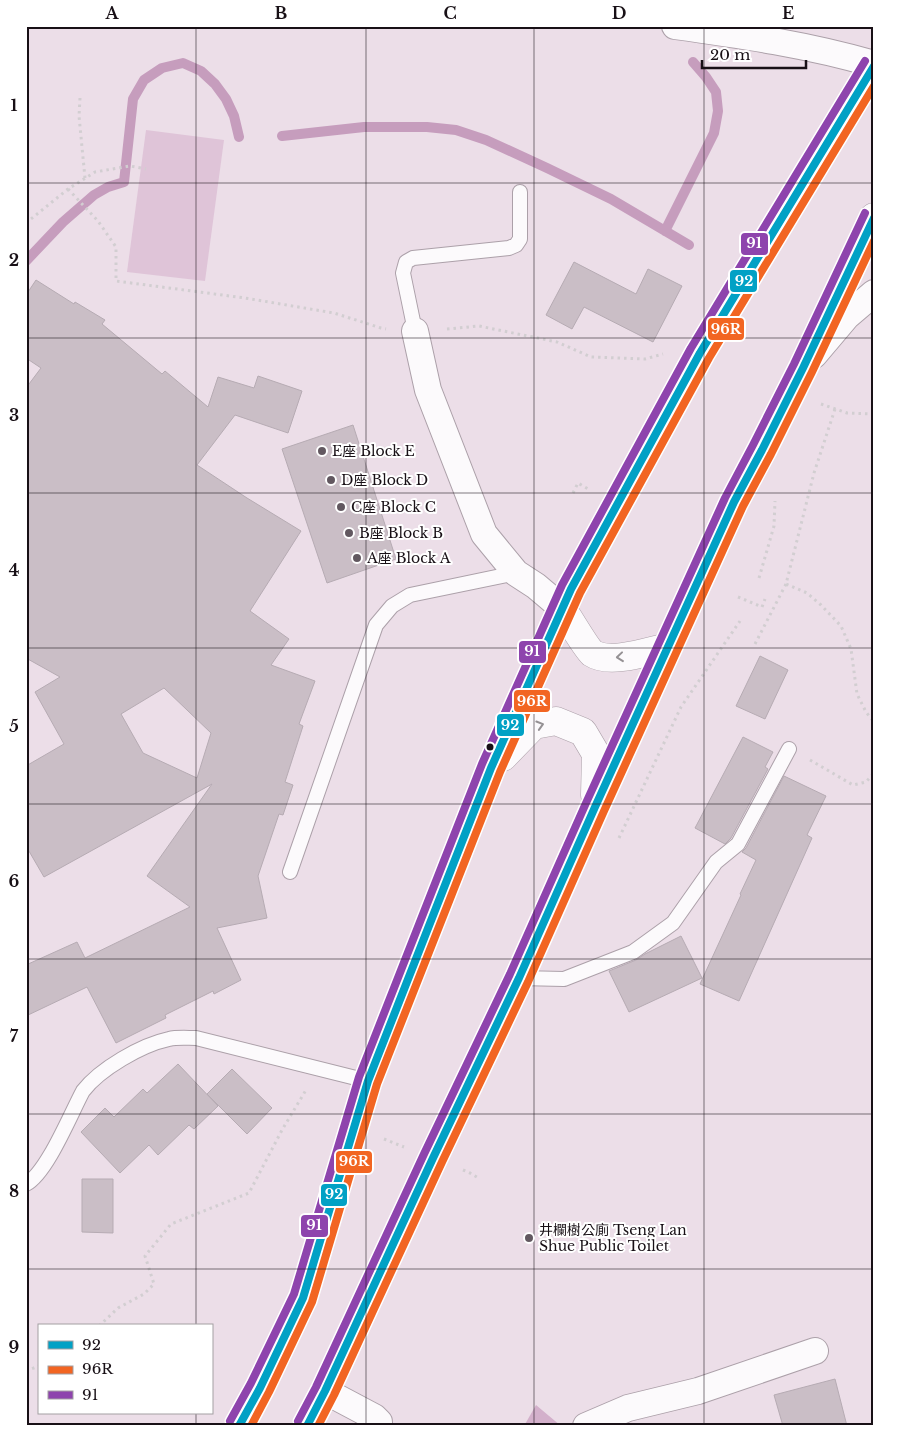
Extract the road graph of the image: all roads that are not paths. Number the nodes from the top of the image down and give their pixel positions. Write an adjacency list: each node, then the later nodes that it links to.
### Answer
1 (690, 27): 2 (street)
2 (874, 65): 9 (main road)
3 (520, 192): 6 (lane)
4 (874, 217): 7 (main road)
5 (874, 293): 7 (street)
6 (415, 331): 8 (street)
7 (802, 368): 10 (main road)
8 (516, 573): 9 (street); 14 (lane)
9 (562, 608): 10 (main road, one-way to 9); 12 (main road)
10 (668, 647): 13 (main road)
11 (789, 749): 15 (lane)
12 (491, 768): 13 (main road, one-way to 13); 16 (main road)
13 (595, 807): 15 (main road)
14 (290, 872)
15 (519, 978): 19 (main road)
16 (368, 1081): 17 (lane); 21 (main road)
17 (26, 1184)
18 (815, 1351): 20 (street)
19 (325, 1391): 22 (main road); 23 (street)
20 (599, 1424)
21 (239, 1426)
22 (307, 1426)
23 (379, 1426)

